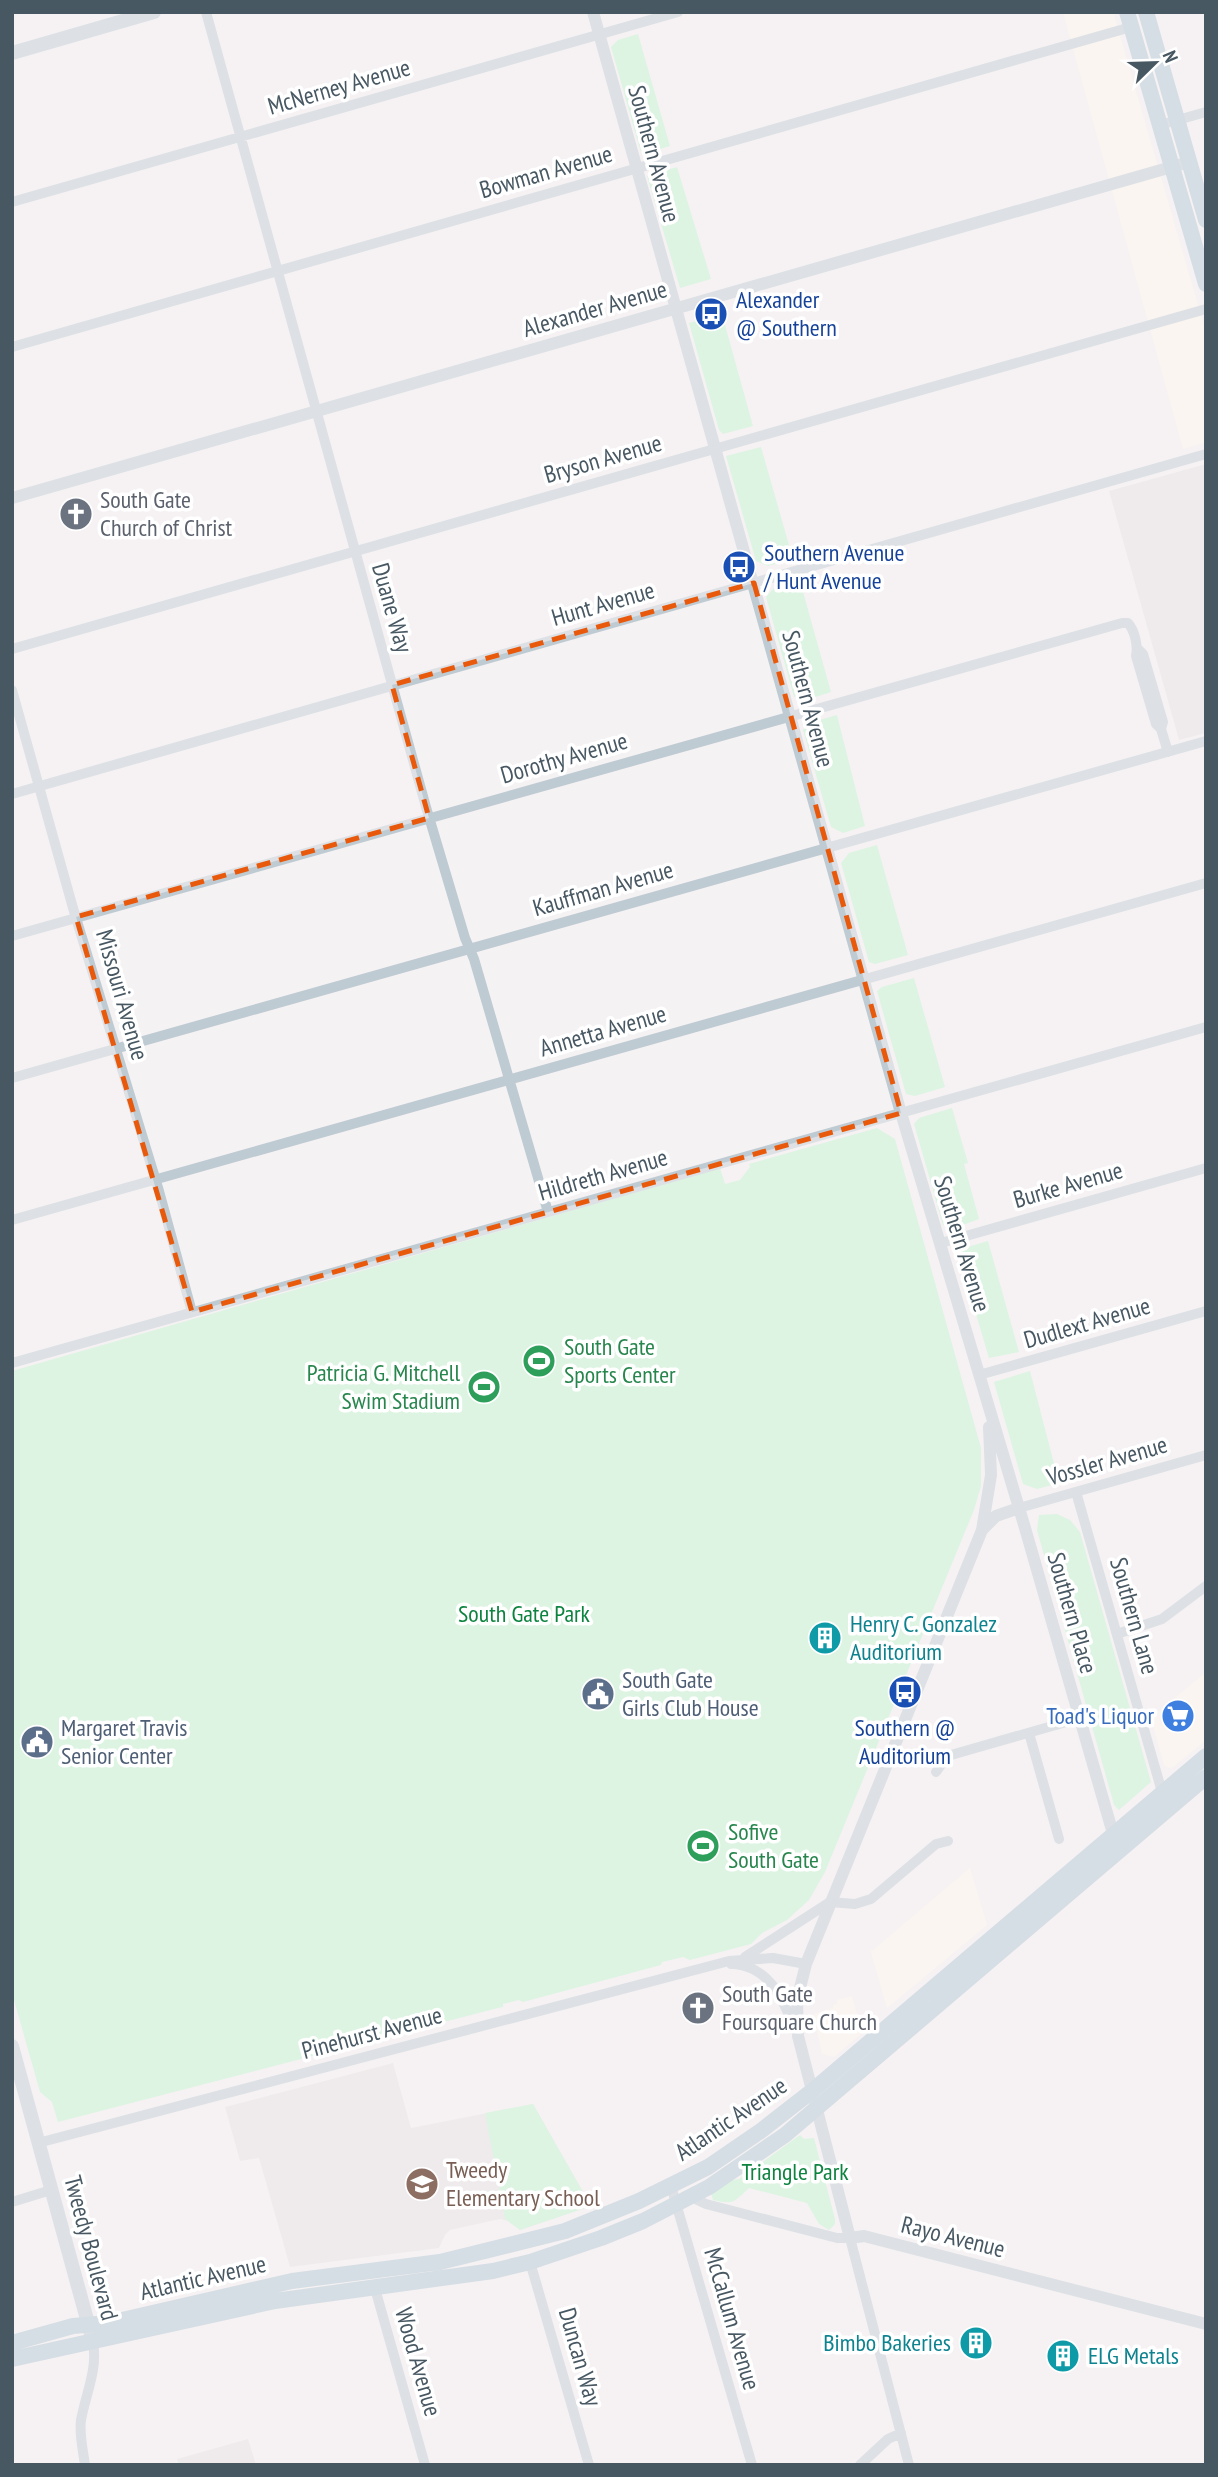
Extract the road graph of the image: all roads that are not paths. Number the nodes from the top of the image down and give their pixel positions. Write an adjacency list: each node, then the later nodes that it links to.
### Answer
1 (154, 12): 8 (main road)
2 (206, 12): 12 (street, Duane Way)
3 (593, 12): 7 (street, Southern Avenue)
4 (678, 12): 7 (street, McNerney Avenue)
5 (1146, 12): 10 (main road)
6 (1129, 20): 11 (main road); 15 (street, Bowman Avenue)
7 (600, 34): 12 (street, McNerney Avenue); 15 (street, Southern Avenue)
8 (12, 53)
9 (1206, 111): 10 (street)
10 (1177, 120): 11 (street); 13 (main road)
11 (1160, 125): 14 (main road)
12 (240, 137): 16 (street, McNerney Avenue); 18 (street, Duane Way)
13 (1189, 162): 14 (street, Alexander Avenue); 17 (main road)
14 (1172, 167): 19 (main road); 20 (street, Alexander Avenue)
15 (636, 168): 18 (street, Bowman Avenue); 20 (street, Southern Avenue)
16 (12, 202)
17 (1206, 220)
18 (276, 271): 22 (street, Bowman Avenue); 23 (street, Duane Way)
19 (1206, 285)
20 (675, 309): 23 (street, Alexander Avenue); 24 (street, Southern Avenue)
21 (1206, 309): 24 (street, Bryson Avenue)
22 (12, 346)
23 (316, 411): 26 (street, Alexander Avenue); 27 (street, Duane Way)
24 (716, 449): 27 (street, Bryson Avenue); 28 (street, Southern Avenue)
25 (1206, 454): 28 (street, Hunt Avenue)
26 (12, 498)
27 (355, 551): 29 (street, Bryson Avenue); 30 (street, Duane Way)
28 (754, 583): 30 (street, Hunt Avenue); 32 (street, Southern Avenue)
29 (12, 649)
30 (392, 685): 35 (street, Hunt Avenue); 37 (street, Duane Way)
31 (12, 690): 35 (street, Missouri Avenue)
32 (791, 715): 34 (street, Dorothy Avenue); 37 (street, Dorothy Avenue); 38 (street, Southern Avenue)
33 (1206, 741): 34 (street, Kauffman Avenue)
34 (1168, 751): 38 (street, Kauffman Avenue)
35 (39, 786): 36 (street, Hunt Avenue); 40 (street, Missouri Avenue)
36 (12, 794)
37 (430, 817): 40 (street, Dorothy Avenue); 42 (street, Duane Way)
38 (827, 849): 42 (street, Kauffman Avenue); 43 (street, Southern Avenue)
39 (1206, 883): 43 (street, Annetta Avenue)
40 (76, 918): 41 (street, Dorothy Avenue); 45 (street, Missouri Avenue)
41 (12, 936)
42 (470, 949): 45 (street, Kauffman Avenue); 47 (street, Duane Way)
43 (864, 979): 47 (street, Annetta Avenue); 48 (street, Southern Avenue)
44 (1206, 1027): 48 (street, Hildreth Avenue)
45 (116, 1049): 46 (street, Kauffman Avenue); 50 (street, Missouri Avenue)
46 (12, 1078)
47 (509, 1080): 50 (street, Annetta Avenue); 51 (street, Duane Way)
48 (901, 1112): 51 (street, Hildreth Avenue); 53 (street, Southern Avenue)
49 (1206, 1168): 53 (street, Burke Avenue)
50 (155, 1180): 52 (street, Annetta Avenue); 55 (street, Missouri Avenue)
51 (548, 1212): 55 (street, Hildreth Avenue)
52 (12, 1220)
53 (941, 1243): 57 (street, Southern Avenue)
54 (1206, 1311): 57 (street, Dudlext Avenue)
55 (192, 1312): 56 (street, Hildreth Avenue)
56 (12, 1363)
57 (979, 1375): 58 (street, Southern Avenue)
58 (985, 1396): 61 (street, Southern Avenue); 62 (street, Southern Avenue)
59 (1206, 1455): 60 (street, Vossler Avenue)
60 (1076, 1492): 61 (street, Vossler Avenue); 64 (street, Southern Lane)
61 (1019, 1508): 62 (street); 65 (street, Southern Place)
62 (982, 1530): 74 (street, Southern Avenue)
63 (1206, 1586): 64 (street)
64 (1117, 1634): 70 (street, Southern Lane)
65 (1080, 1718): 66 (street); 73 (street, Southern Place)
66 (1029, 1733): 68 (street); 71 (street)
67 (1206, 1756): 70 (main road, Atlantic Avenue)
68 (936, 1772)
69 (1206, 1777): 73 (main road, Atlantic Avenue)
70 (1162, 1792): 73 (main road, Atlantic Avenue)
71 (1059, 1839)
72 (948, 1841): 74 (street)
73 (1116, 1843): 80 (main road, Atlantic Avenue)
74 (830, 1902): 75 (street, Pinehurst Avenue); 77 (street, Southern Avenue)
75 (743, 1958): 76 (street, Pinehurst Avenue); 77 (street, Pinehurst Avenue)
76 (716, 1964): 78 (street, Pinehurst Avenue); 81 (street, Pinehurst Avenue)
77 (806, 1964): 78 (street, Southern Avenue)
78 (798, 2036): 80 (street, Southern Avenue)
79 (13, 2049): 81 (main road, Tweedy Boulevard)
80 (814, 2099): 82 (main road, Atlantic Avenue); 84 (main road, Atlantic Avenue); 86 (street, Southern Avenue)
81 (38, 2143): 83 (main road, Tweedy Boulevard)
82 (671, 2186): 84 (street, McCallum Avenue); 88 (main road, Atlantic Avenue)
83 (51, 2190): 85 (street); 90 (main road, Tweedy Boulevard)
84 (684, 2201): 86 (street, Rayo Avenue); 87 (main road, Atlantic Avenue); 98 (street, McCallum Avenue)
85 (12, 2202)
86 (850, 2238): 89 (street, Rayo Avenue); 94 (street, Southern Avenue)
87 (530, 2262): 88 (main road, Atlantic Avenue); 97 (street, Duncan Way)
88 (372, 2279): 90 (main road, Atlantic Avenue); 91 (main road, Atlantic Avenue); 96 (street, Wood Avenue)
89 (1206, 2324)
90 (89, 2325): 91 (main road, Tweedy Boulevard); 92 (main road, Atlantic Avenue)
91 (93, 2342): 93 (main road, Atlantic Avenue); 95 (street, Tweedy Boulevard)
92 (12, 2343)
93 (12, 2359)
94 (901, 2433): 99 (street); 100 (street, Southern Avenue)
95 (85, 2465)
96 (425, 2465)
97 (589, 2465)
98 (752, 2465)
99 (860, 2465)
100 (909, 2465)

